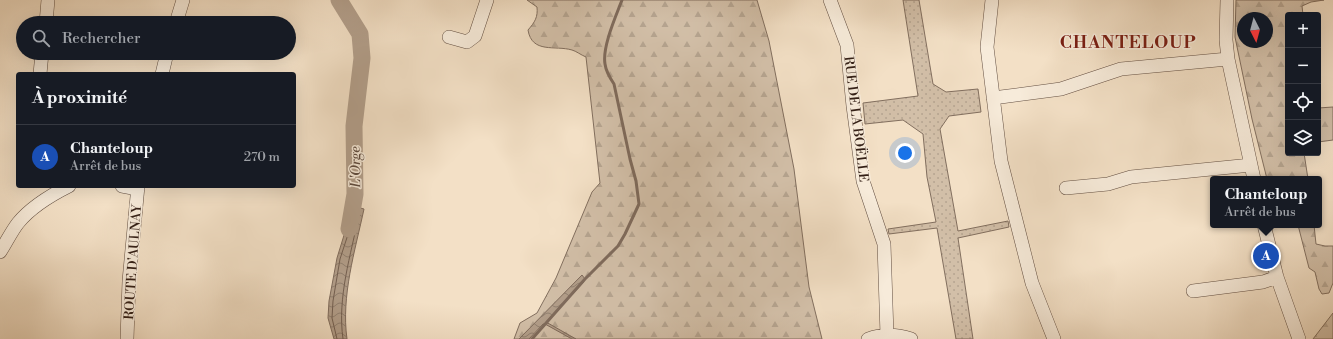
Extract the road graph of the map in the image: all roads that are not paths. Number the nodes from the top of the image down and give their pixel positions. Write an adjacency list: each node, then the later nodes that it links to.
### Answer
1 (48, 0): 7 (street)
2 (183, 0): 8 (street)
3 (487, 0): 9 (street)
4 (830, 0): 25 (street, RUE DE LA BOËLLE)
5 (992, 0): 15 (street)
6 (1227, 0): 10 (street)
7 (47, 16)
8 (178, 16)
9 (449, 37)
10 (1228, 59): 15 (street); 16 (street)
11 (41, 60): 13 (street)
12 (165, 60): 14 (street)
13 (40, 72)
14 (162, 72)
15 (993, 98): 29 (street)
16 (1251, 165): 17 (street); 20 (street)
17 (1253, 176)
18 (65, 188): 22 (street)
19 (138, 188): 26 (street, ROUTE D'AULNAY)
20 (1066, 188)
21 (1265, 228): 23 (street)
22 (0, 252)
23 (1277, 277): 24 (street); 30 (street)
24 (1193, 291)
25 (887, 334): 27 (street); 28 (street)
26 (127, 339)
27 (868, 339)
28 (911, 339)
29 (1054, 339)
30 (1299, 339)

